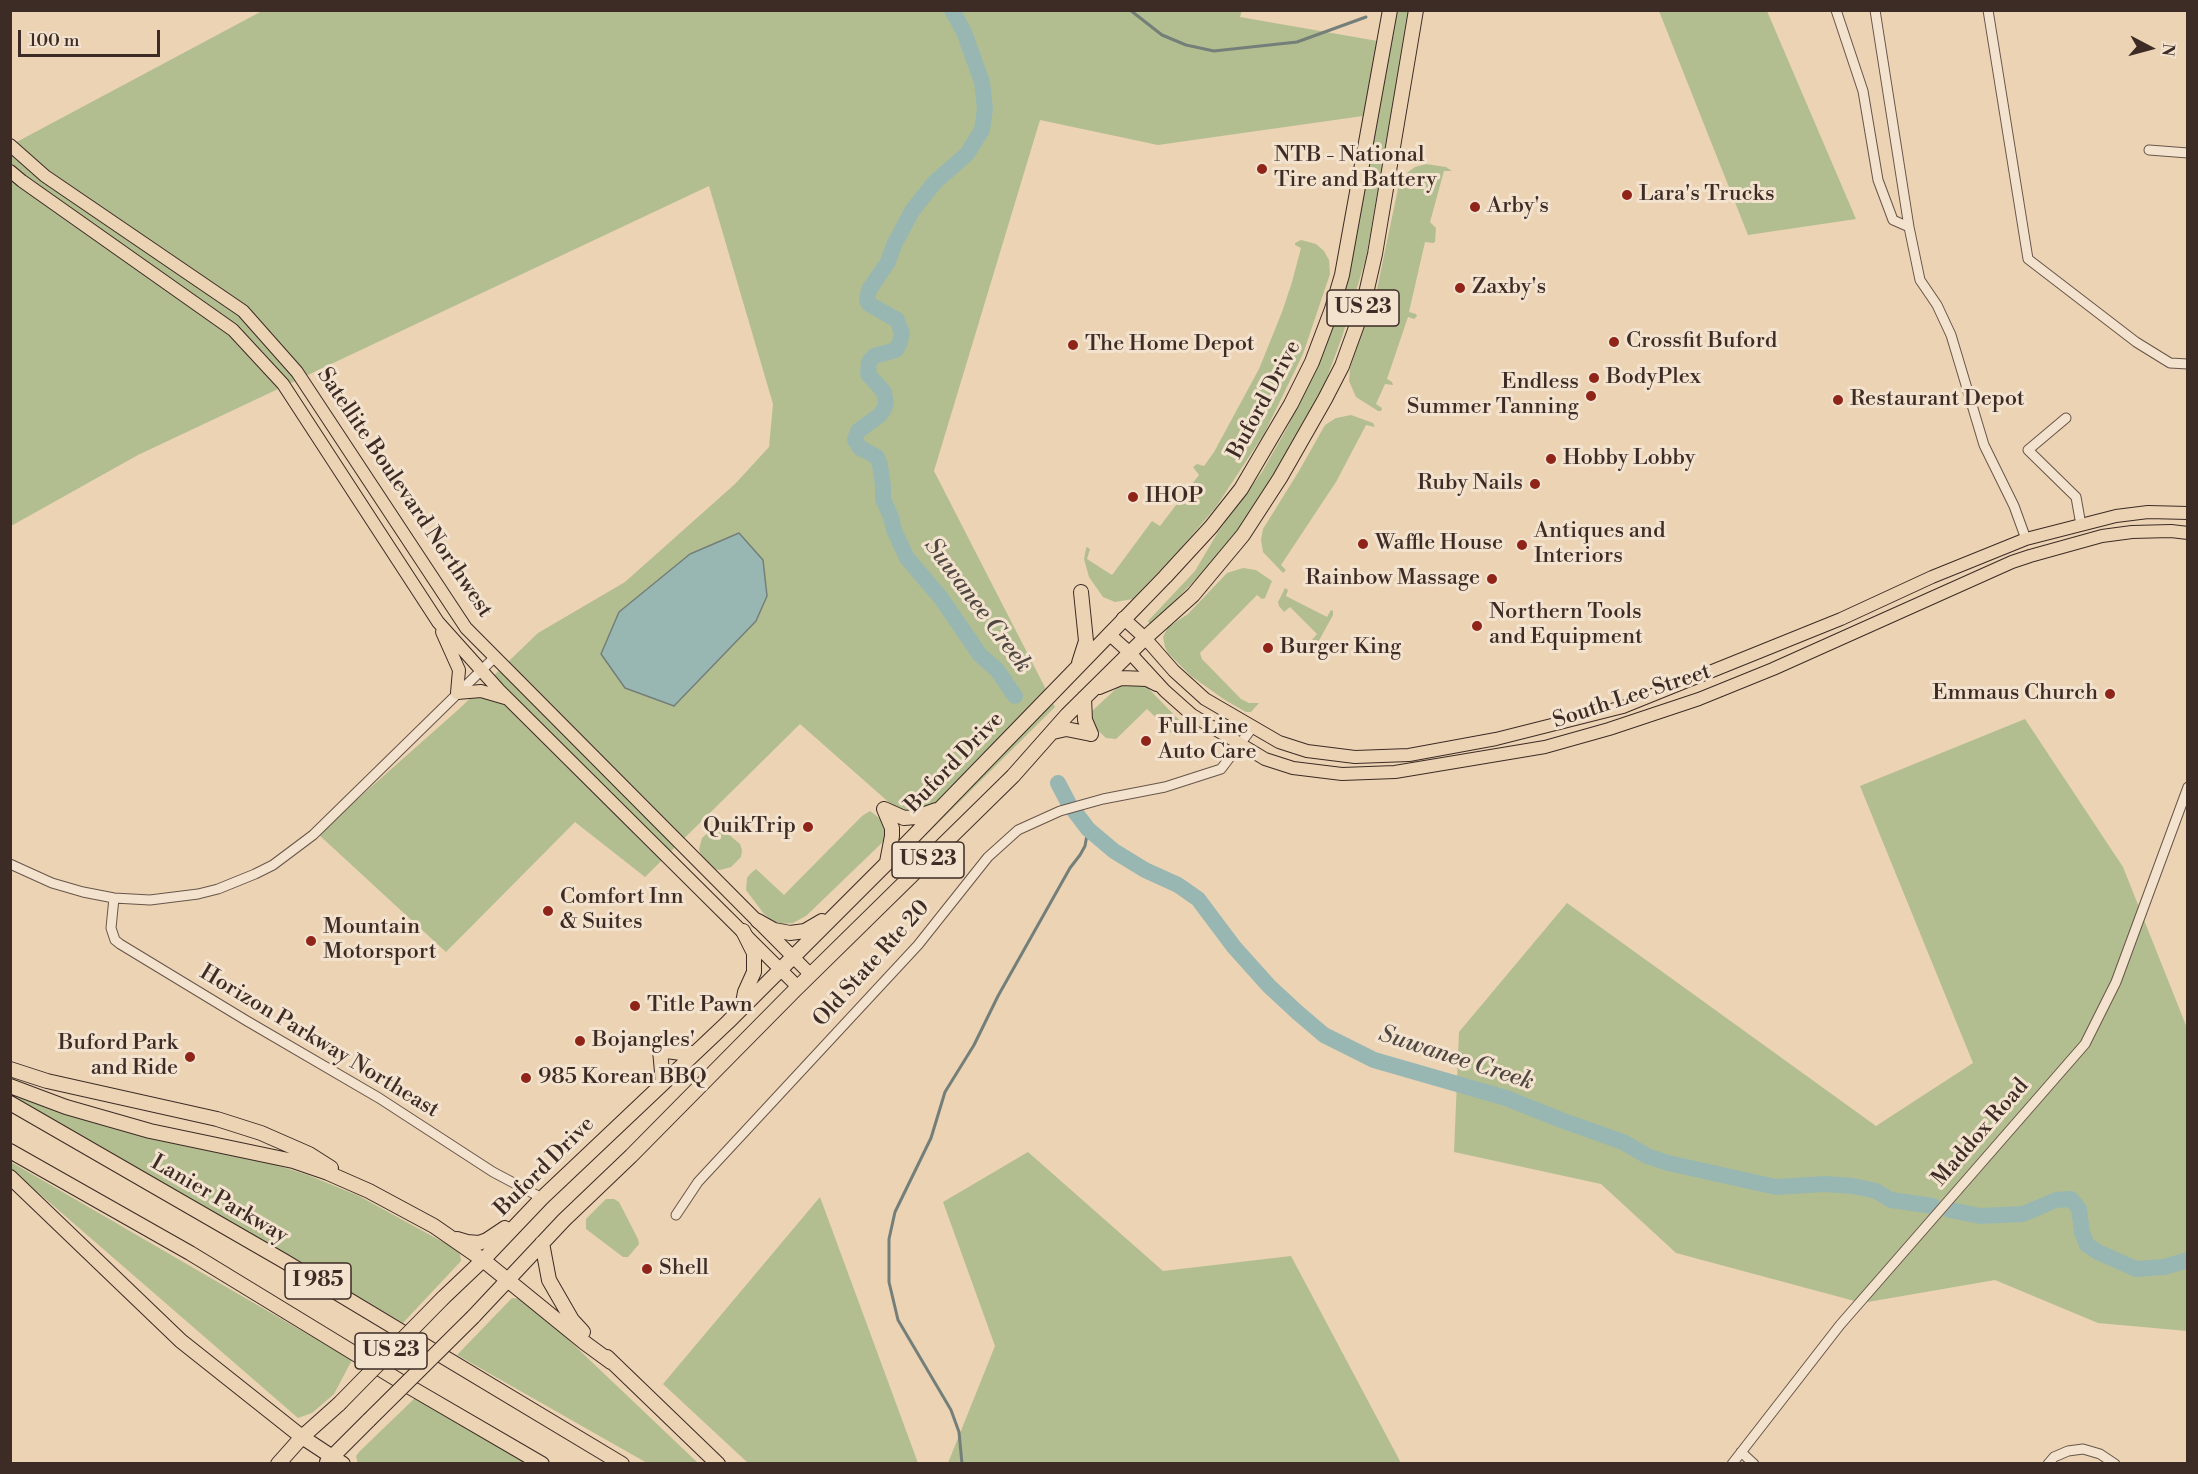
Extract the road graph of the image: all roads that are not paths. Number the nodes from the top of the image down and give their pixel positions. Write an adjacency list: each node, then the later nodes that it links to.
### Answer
1 (1390, 10): 18 (highway, Buford Drive / US 23)
2 (1416, 10): 21 (highway, US 23)
3 (1836, 10): 10 (street)
4 (1875, 10): 10 (street)
5 (1988, 10): 11 (street)
6 (10, 145): 23 (main road, Satellite Boulevard Northwest)
7 (2149, 150): 8 (street)
8 (2187, 153)
9 (10, 171): 19 (main road, Satellite Boulevard Northwest)
10 (1909, 227): 16 (street)
11 (2187, 364)
12 (2066, 418): 14 (street)
13 (2187, 513): 14 (main road, South Lee Street)
14 (2081, 525): 16 (main road, South Lee Street)
15 (2187, 533): 32 (main road, South Lee Street)
16 (2026, 539): 30 (main road, South Lee Street)
17 (1082, 592): 24 (highway)
18 (1123, 618): 20 (highway, Buford Drive / US 23); 21 (main road, South Lee Street)
19 (438, 622): 25 (main road, Satellite Boulevard Northwest); 27 (main road)
20 (1109, 634): 22 (main road, South Lee Street); 24 (highway, Buford Drive / US 23)
21 (1145, 638): 22 (highway, US 23); 30 (main road, South Lee Street)
22 (1130, 653): 26 (main road, South Lee Street); 28 (highway, US 23)
23 (495, 657): 25 (street); 39 (main road, Satellite Boulevard Northwest)
24 (1078, 667): 34 (highway, Buford Drive / US 23)
25 (481, 669): 27 (street); 29 (main road, Satellite Boulevard Northwest)
26 (1158, 684): 28 (highway); 32 (main road, South Lee Street)
27 (457, 693): 29 (main road); 37 (street)
28 (1088, 694): 31 (highway, US 23); 31 (highway)
29 (508, 699): 40 (main road, Satellite Boulevard Northwest)
30 (1252, 728): 32 (street, Old State Rte 20)
31 (1053, 732): 43 (highway, US 23)
32 (1238, 743): 56 (street, Old State Rte 20)
33 (2187, 787): 63 (street, Maddox Road)
34 (941, 808): 35 (highway, Buford Drive / US 23); 35 (highway)
35 (887, 863): 38 (highway, Buford Drive / US 23)
36 (10, 864): 37 (street)
37 (114, 898): 54 (street, Horizon Parkway Northeast)
38 (840, 910): 39 (highway); 41 (highway, Buford Drive / US 23)
39 (758, 921): 41 (main road, Satellite Boulevard Northwest)
40 (743, 931): 42 (main road, Satellite Boulevard Northwest); 45 (highway)
41 (793, 957): 42 (highway, Buford Drive / US 23); 43 (main road, Satellite Boulevard Northwest)
42 (781, 969): 44 (main road, Satellite Boulevard Northwest); 45 (highway, Buford Drive / US 23)
43 (810, 974): 44 (highway, US 23)
44 (798, 987): 58 (highway, US 23)
45 (742, 1008): 46 (highway, Buford Drive / US 23)
46 (695, 1053): 48 (highway, Buford Drive / US 23); 48 (highway)
47 (10, 1069): 53 (highway)
48 (663, 1083): 54 (highway, Buford Drive / US 23)
49 (10, 1086): 53 (highway)
50 (10, 1103): 67 (highway, Lanier Parkway / I 985)
51 (10, 1151): 66 (highway, I 985)
52 (10, 1177): 62 (highway)
53 (369, 1191): 57 (highway)
54 (542, 1198): 55 (highway, Buford Drive / US 23)
55 (527, 1213): 57 (highway); 59 (highway, Buford Drive / US 23)
56 (676, 1215)
57 (448, 1236): 59 (highway)
58 (542, 1244): 60 (highway, US 23); 61 (highway)
59 (483, 1260): 60 (highway); 62 (highway, Buford Drive / US 23, bridge)
60 (507, 1278): 61 (highway); 64 (highway, bridge)
61 (611, 1362): 68 (highway)
62 (302, 1437): 64 (highway); 65 (highway, Buford Drive)
63 (1742, 1452): 69 (street, Maddox Road); 70 (street)
64 (334, 1461)
65 (278, 1464)
66 (542, 1464)
67 (622, 1464)
68 (718, 1464)
69 (1732, 1464)
70 (1754, 1464)
71 (2048, 1464): 72 (street)
72 (2115, 1464)

